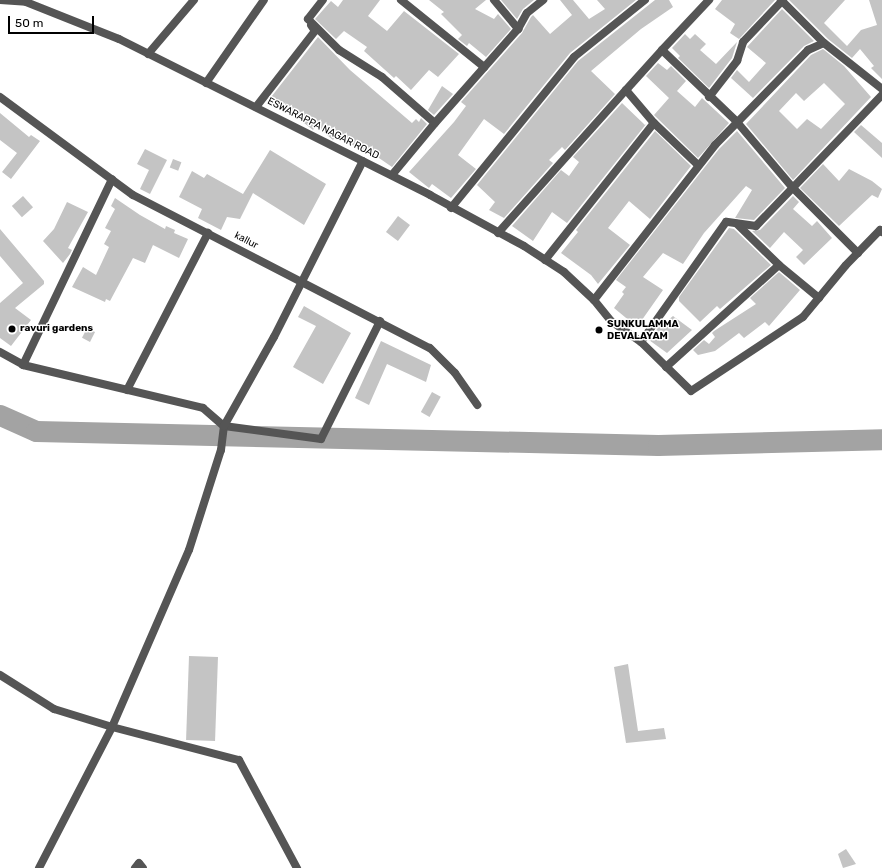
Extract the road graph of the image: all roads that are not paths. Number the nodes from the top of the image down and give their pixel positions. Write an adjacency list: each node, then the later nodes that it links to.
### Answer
1 (0, 0): 15 (street, ESWARAPPA NAGAR ROAD)
2 (194, 0): 15 (street)
3 (264, 0): 17 (street)
4 (323, 0): 11 (street)
5 (401, 0): 16 (street)
6 (494, 0): 12 (street)
7 (543, 0): 12 (street)
8 (645, 0): 32 (street)
9 (709, 0): 14 (street)
10 (782, 0): 13 (street); 21 (street)
11 (308, 20): 23 (street); 25 (street)
12 (518, 29): 16 (street)
13 (824, 43): 18 (street); 24 (street)
14 (662, 50): 19 (street); 21 (street)
15 (148, 54): 17 (street, ESWARAPPA NAGAR ROAD)
16 (484, 68): 25 (street)
17 (206, 83): 23 (street, ESWARAPPA NAGAR ROAD)
18 (882, 89)
19 (626, 90): 26 (street); 36 (street)
20 (882, 96): 31 (street)
21 (709, 97): 24 (street)
22 (0, 98): 30 (street, kallur)
23 (256, 107): 27 (street, ESWARAPPA NAGAR ROAD)
24 (737, 122): 28 (street); 31 (street)
25 (435, 123): 29 (street)
26 (654, 123): 28 (street); 38 (street)
27 (363, 161): 29 (street, ESWARAPPA NAGAR ROAD); 40 (street)
28 (698, 165): 42 (street)
29 (392, 175): 32 (street, ESWARAPPA NAGAR ROAD)
30 (112, 180): 35 (street, kallur); 46 (street)
31 (793, 188): 33 (street); 37 (street)
32 (451, 208): 36 (street, ESWARAPPA NAGAR ROAD)
33 (737, 224): 39 (street); 44 (street)
34 (882, 232): 37 (street)
35 (208, 233): 40 (street, kallur); 48 (street)
36 (498, 233): 38 (street, ESWARAPPA NAGAR ROAD)
37 (858, 253): 41 (street)
38 (545, 260): 42 (street, ESWARAPPA NAGAR ROAD)
39 (779, 265): 41 (street); 47 (street)
40 (302, 280): 43 (street, kallur); 50 (street)
41 (819, 298): 47 (street, ESWARAPPA NAGAR ROAD)
42 (594, 300): 44 (street, ESWARAPPA NAGAR ROAD)
43 (380, 321): 49 (street, kallur); 50 (street)
44 (641, 342): 47 (street, ESWARAPPA NAGAR ROAD)
45 (0, 352): 46 (street)
46 (23, 365): 48 (street)
47 (666, 367)
48 (127, 390): 50 (street)
49 (477, 405)
50 (224, 426): 52 (street)
51 (0, 675): 52 (street)
52 (112, 728): 53 (street); 56 (street)
53 (40, 868)
54 (135, 868): 55 (street)
55 (143, 868)
56 (297, 868)

